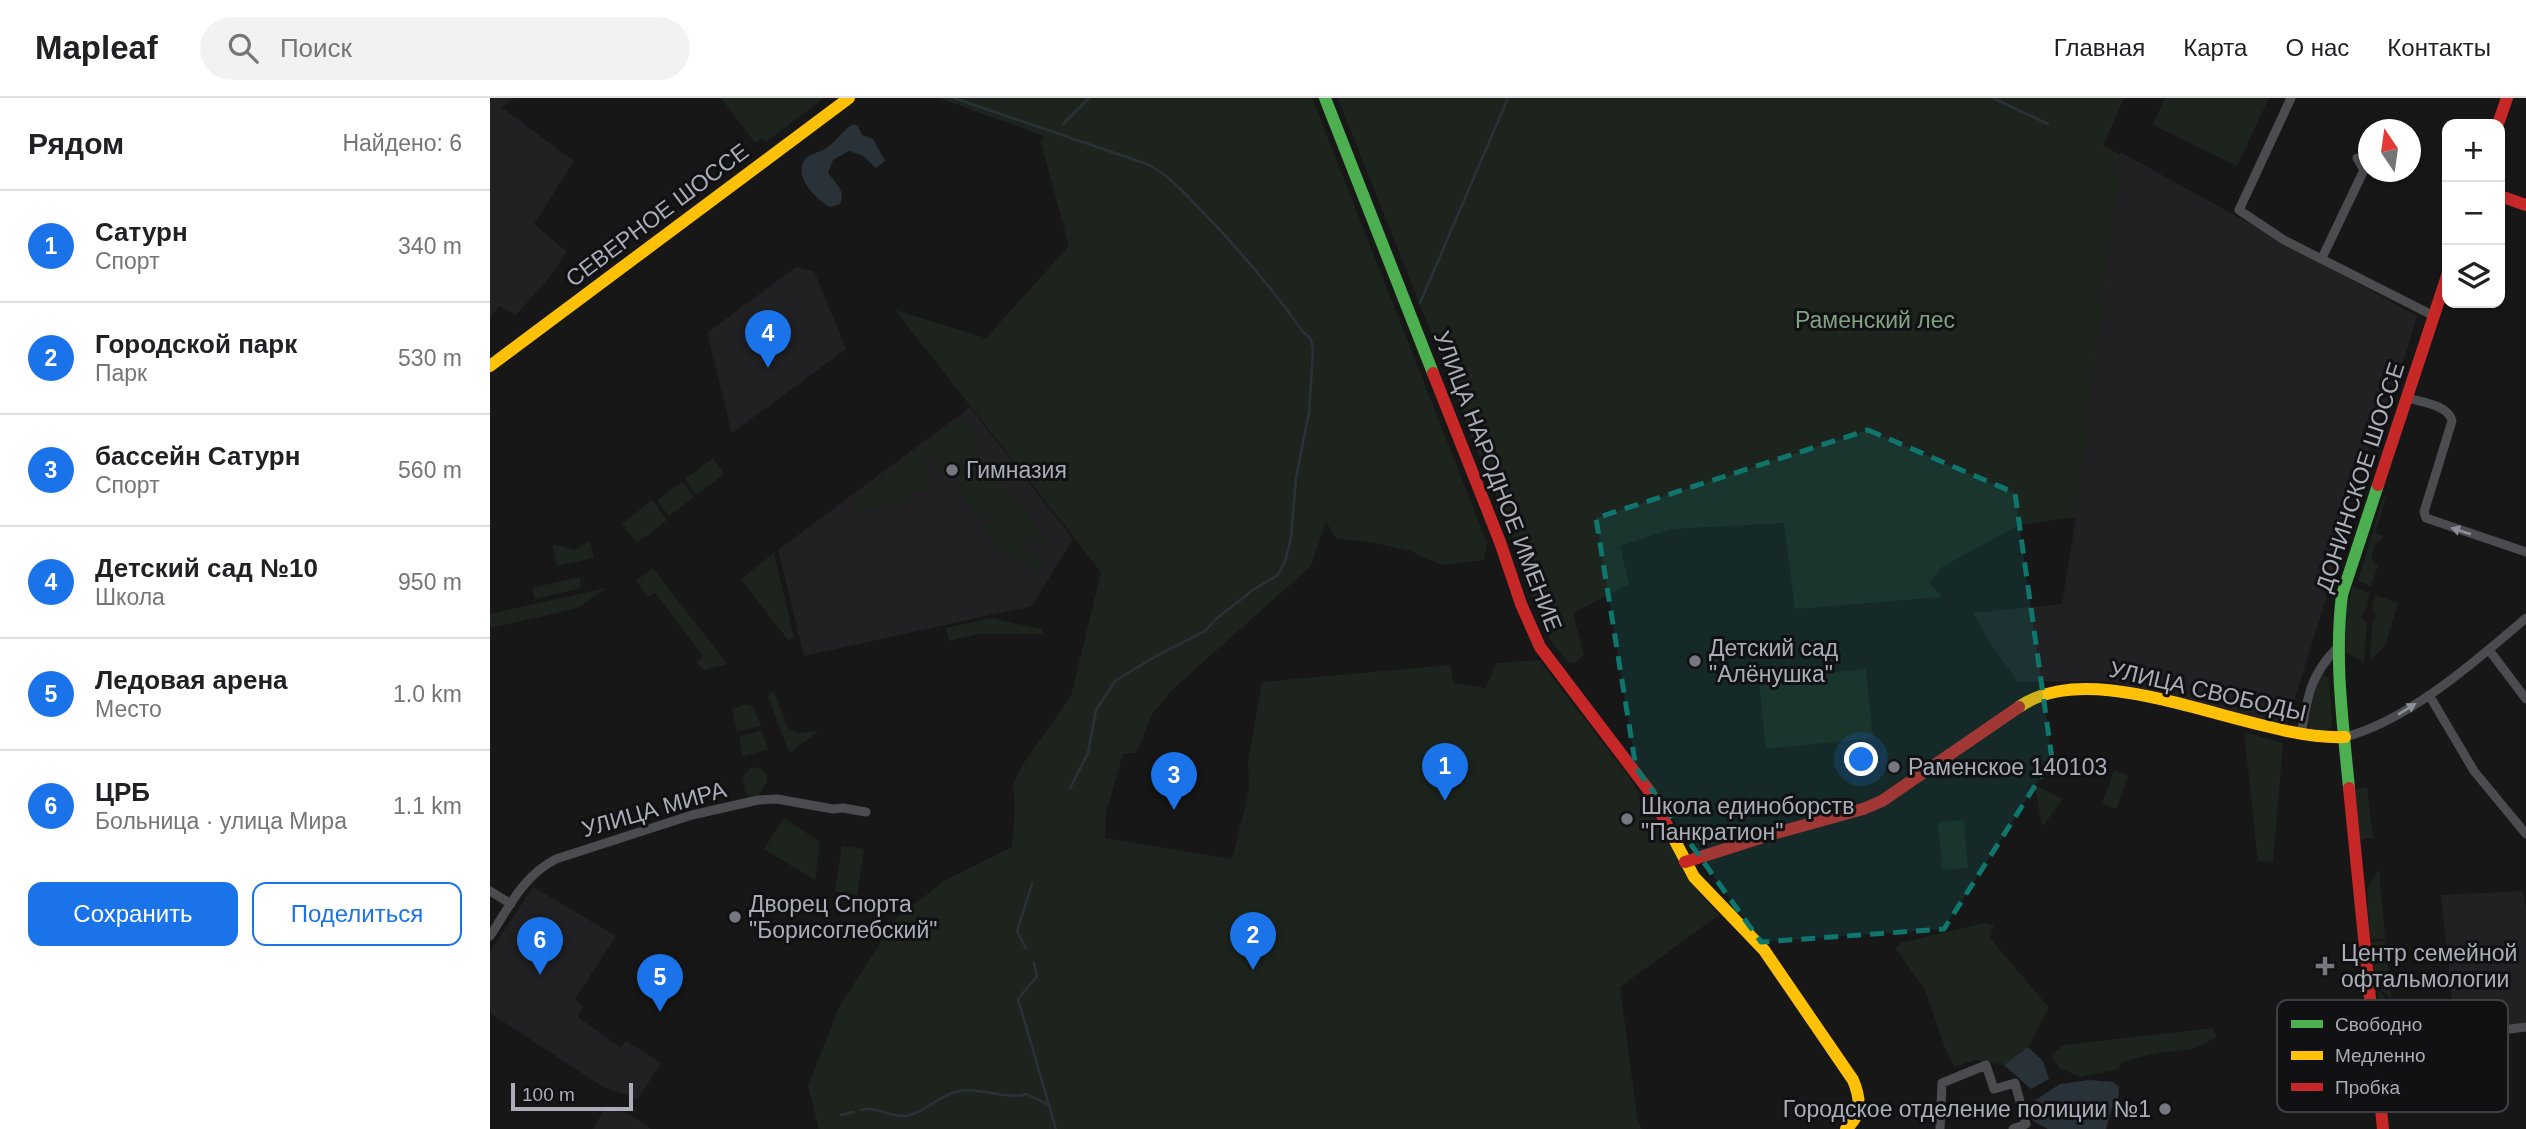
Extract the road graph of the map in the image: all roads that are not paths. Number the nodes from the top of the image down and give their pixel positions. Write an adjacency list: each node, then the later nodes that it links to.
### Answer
1 (849, 98): 12 (street, СЕВЕРНОЕ ШОССЕ)
2 (1325, 98): 24 (street, УЛИЦА НАРОДНОЕ ИМЕНИЕ)
3 (2291, 98): 9 (street)
4 (2507, 98): 5 (street)
5 (2500, 119)
6 (2357, 158): 9 (street)
7 (2505, 198): 8 (street)
8 (2526, 205)
9 (2322, 258): 11 (street)
10 (2442, 291): 11 (street, ДОНИНСКОЕ ШОССЕ)
11 (2434, 316): 13 (street, ДОНИНСКОЕ ШОССЕ)
12 (490, 366)
13 (2408, 398): 14 (street, one-way to 13); 16 (street, ДОНИНСКОЕ ШОССЕ)
14 (2526, 552)
15 (2526, 618): 17 (street)
16 (2337, 648): 20 (street); 21 (street, ДОНИНСКОЕ ШОССЕ)
17 (2489, 650): 18 (street); 19 (street)
18 (2428, 695): 21 (street, one-way to 18); 23 (street)
19 (2526, 699)
20 (2301, 735): 21 (street, УЛИЦА СВОБОДЫ); 24 (street, УЛИЦА СВОБОДЫ)
21 (2345, 737): 28 (street, ДОНИНСКОЕ ШОССЕ)
22 (866, 811): 26 (street, УЛИЦА МИРА)
23 (2526, 834)
24 (1685, 862): 31 (street, УЛИЦА НАРОДНОЕ ИМЕНИЕ)
25 (490, 891): 26 (street)
26 (511, 904): 27 (street, УЛИЦА МИРА)
27 (490, 936)
28 (2371, 1000)
29 (2526, 1027): 30 (street)
30 (2508, 1029)
31 (1848, 1127)
32 (1940, 1129): 33 (street)
33 (2013, 1129)

